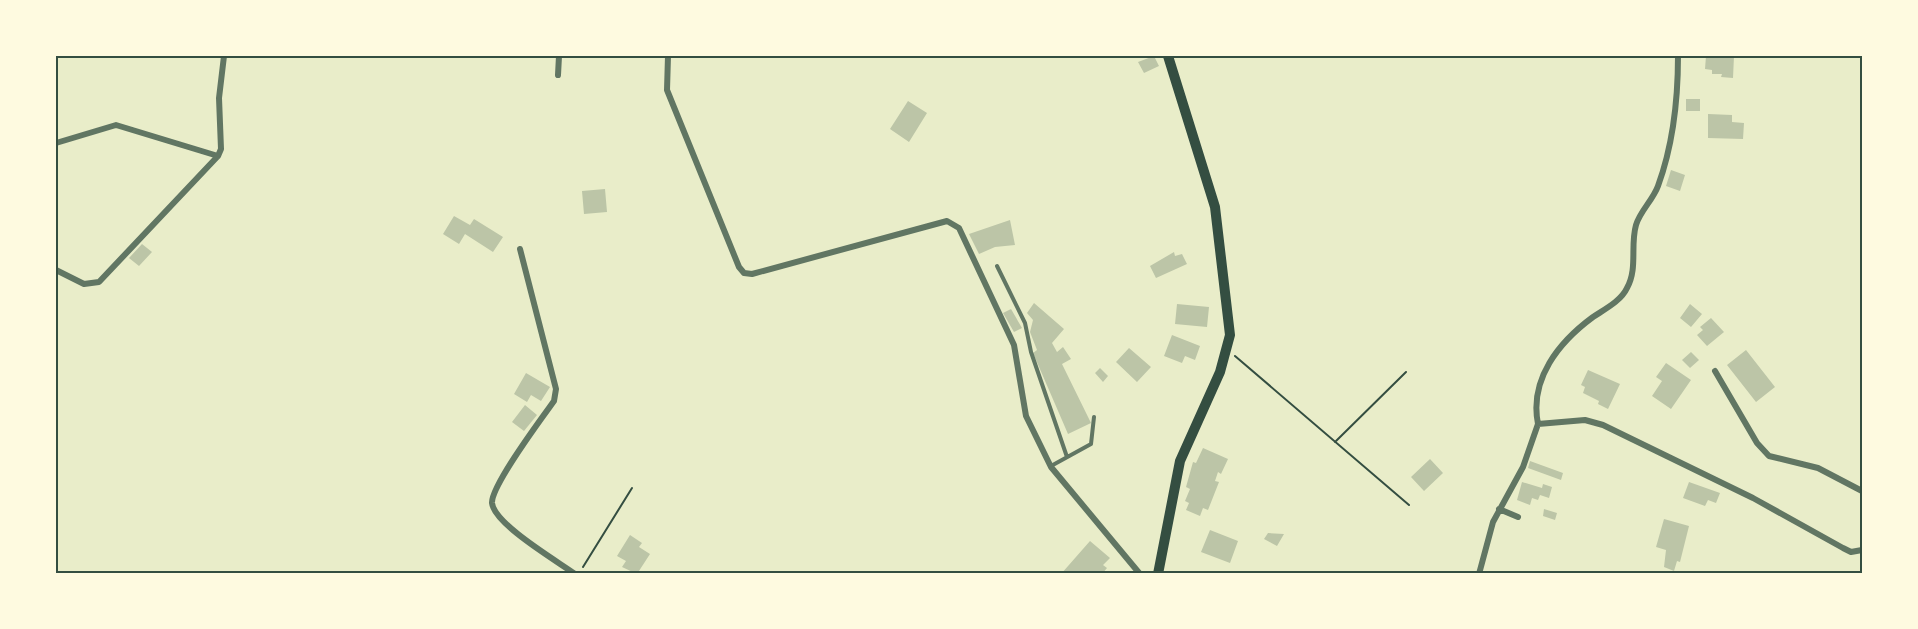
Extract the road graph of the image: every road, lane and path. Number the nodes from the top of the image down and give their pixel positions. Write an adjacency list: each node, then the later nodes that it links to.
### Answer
1 (224, 56): 8 (street)
2 (558, 56): 6 (street)
3 (668, 56): 19 (street)
4 (1168, 56): 12 (main road)
5 (1678, 56): 16 (street)
6 (558, 75)
7 (56, 143): 8 (street)
8 (218, 156): 11 (street)
9 (520, 249): 26 (street)
10 (997, 266): 18 (lane)
11 (56, 270)
12 (1228, 350): 17 (path); 28 (main road)
13 (1406, 372): 17 (path)
14 (1715, 372): 21 (street)
15 (1094, 417): 18 (lane)
16 (1538, 424): 23 (street); 25 (street)
17 (1335, 442): 22 (path)
18 (1067, 458): 19 (lane)
19 (1050, 467): 27 (street)
20 (632, 488): 26 (path)
21 (1863, 491)
22 (1409, 505)
23 (1499, 509): 24 (street); 29 (street)
24 (1518, 517)
25 (1863, 550)
26 (577, 573)
27 (1140, 573)
28 (1158, 573)
29 (1479, 573)

